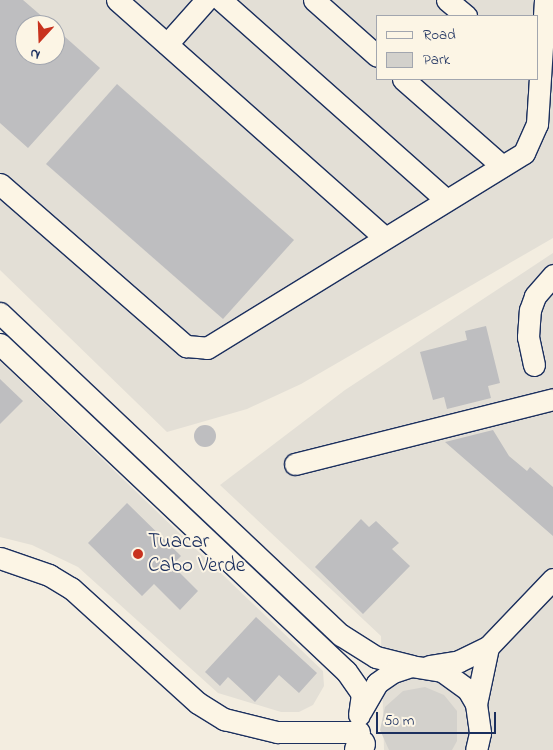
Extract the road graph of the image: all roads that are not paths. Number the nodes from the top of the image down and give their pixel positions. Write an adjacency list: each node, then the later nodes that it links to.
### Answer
1 (118, 0): 8 (street)
2 (206, 0): 8 (street)
3 (222, 0): 14 (street)
4 (314, 0): 9 (street)
5 (447, 0): 7 (street)
6 (544, 0): 11 (street)
7 (465, 15)
8 (167, 44): 15 (street)
9 (376, 55)
10 (404, 80): 12 (street)
11 (538, 80): 12 (street)
12 (502, 166): 14 (street)
13 (0, 184): 15 (street)
14 (446, 200): 15 (street)
15 (385, 238)
16 (553, 276): 19 (street)
17 (0, 313): 25 (street)
18 (0, 344): 27 (street)
19 (534, 365)
20 (553, 399): 21 (street)
21 (294, 464)
22 (0, 558): 27 (street)
23 (553, 579): 24 (street)
24 (488, 647): 25 (street); 26 (street)
25 (418, 666): 26 (street); 27 (street)
26 (476, 704): 28 (street)
27 (360, 738)
28 (481, 744)

